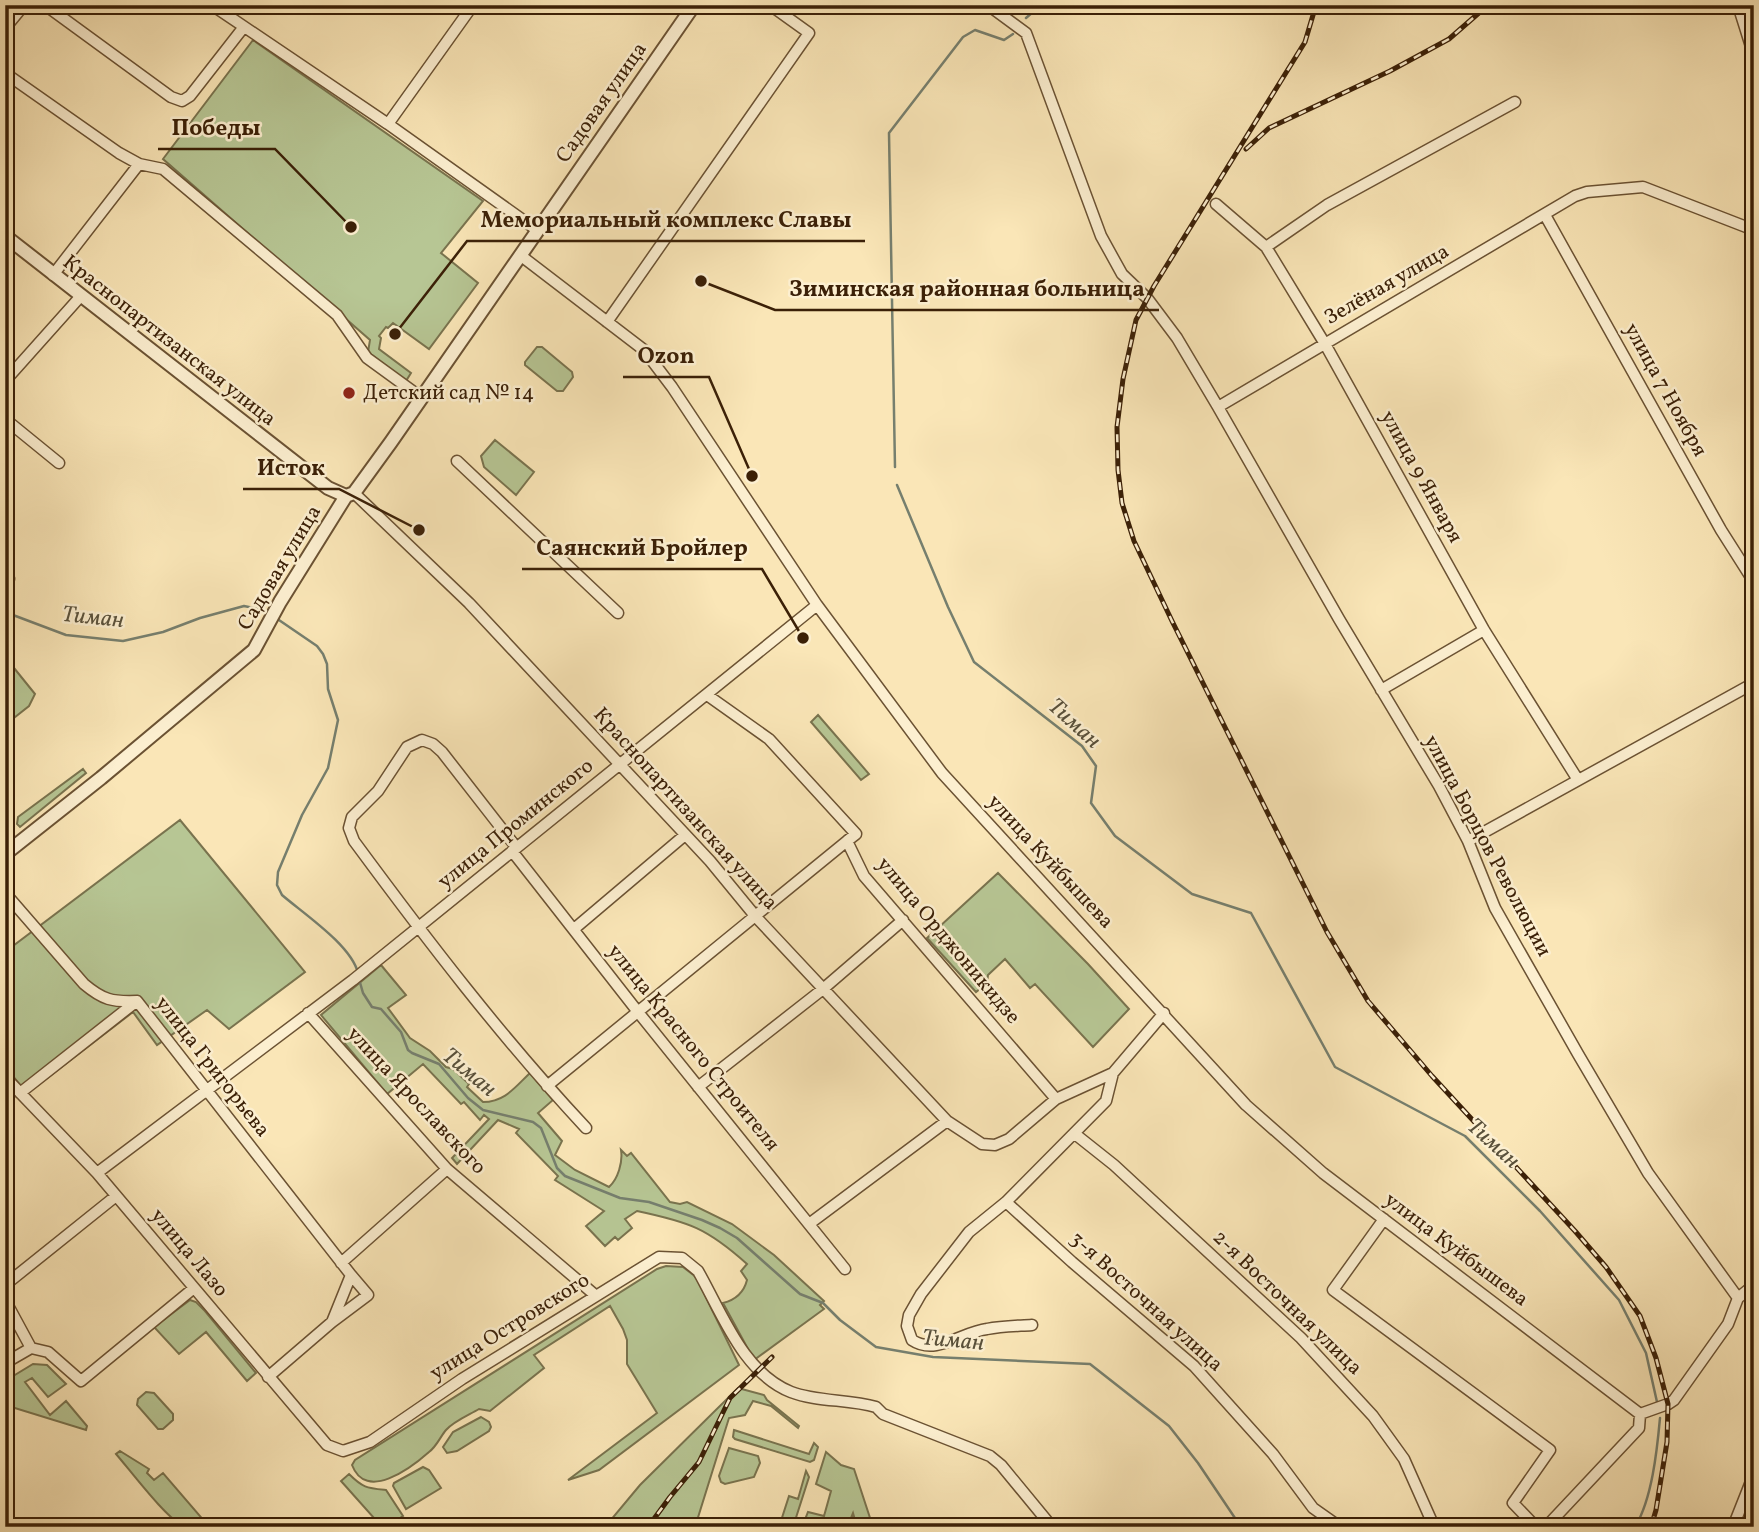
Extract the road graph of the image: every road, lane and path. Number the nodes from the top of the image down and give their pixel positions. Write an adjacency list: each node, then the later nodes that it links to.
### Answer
1 (24, 5): 9 (street)
2 (45, 5): 10 (street)
3 (212, 5): 10 (street)
4 (473, 5): 14 (street)
5 (694, 5): 18 (street, Садовая улица)
6 (770, 5): 25 (street)
7 (988, 5): 29 (street, улица Борцов Революции)
8 (1738, 5): 11 (street)
9 (5, 28)
10 (243, 28): 14 (street)
11 (1754, 56)
12 (5, 73): 15 (street)
13 (1515, 102): 21 (street)
14 (388, 124): 18 (street)
15 (139, 164): 23 (street); 28 (street)
16 (1216, 204): 21 (street, улица 9 Января)
17 (1545, 215): 19 (street, Зелёная улица); 26 (street, Зелёная улица); 34 (street, улица 7 Ноября)
18 (537, 230): 22 (street, Садовая улица)
19 (1754, 230)
20 (5, 236): 23 (street, Краснопартизанская улица)
21 (1266, 247): 26 (street, улица 9 Января)
22 (520, 255): 25 (street, улица Куйбышева); 28 (street, Садовая улица)
23 (54, 275): 24 (street, Краснопартизанская улица)
24 (80, 297): 27 (street); 33 (street, Краснопартизанская улица)
25 (607, 322): 35 (street, улица Куйбышева)
26 (1325, 344): 29 (street, Зелёная улица); 37 (street, улица 9 Января)
27 (5, 381)
28 (422, 398): 33 (street, Садовая улица)
29 (1218, 407): 39 (street, улица Борцов Революции)
30 (5, 419): 32 (street)
31 (457, 461): 36 (street)
32 (59, 463)
33 (350, 495): 41 (street, Краснопартизанская улица); 47 (street, Садовая улица)
34 (1754, 582)
35 (817, 605): 40 (street, улица Проминского); 57 (street, улица Куйбышева)
36 (618, 613)
37 (1484, 630): 39 (street); 42 (street, улица 9 Января)
38 (1754, 683): 42 (street)
39 (1381, 690): 45 (street, улица Борцов Революции)
40 (707, 695): 41 (street, улица Проминского); 44 (street, улица Орджоникидзе)
41 (620, 765): 43 (street, Краснопартизанская улица); 46 (street, улица Проминского)
42 (1578, 780): 45 (street)
43 (685, 835): 49 (street, Краснопартизанская улица); 52 (street)
44 (847, 841): 49 (street); 50 (street, улица Орджоникидзе)
45 (1468, 841): 81 (street, улица Борцов Революции)
46 (514, 849): 51 (street, улица Проминского); 51 (street, улица Красного Строителя); 52 (street, улица Красного Строителя)
47 (5, 854)
48 (5, 893): 54 (street, улица Григорьева)
49 (756, 916): 53 (street, Краснопартизанская улица); 55 (street)
50 (903, 920): 53 (street); 64 (street, улица Орджоникидзе)
51 (418, 928): 56 (street, улица Проминского); 60 (street)
52 (574, 929): 55 (street, улица Красного Строителя)
53 (823, 989): 61 (street); 65 (street, Краснопартизанская улица)
54 (137, 1001): 62 (street, улица Григорьева); 63 (street)
55 (638, 1012): 60 (street); 61 (street, улица Красного Строителя)
56 (308, 1013): 62 (street); 68 (street, улица Ярославского)
57 (1164, 1013): 58 (street); 72 (street, улица Куйбышева)
58 (1113, 1073): 64 (street); 67 (street)
59 (5, 1077): 63 (street, улица Лазо)
60 (547, 1086): 66 (street)
61 (698, 1087): 73 (street, улица Красного Строителя)
62 (205, 1091): 69 (street); 74 (street, улица Григорьева)
63 (20, 1093): 69 (street, улица Лазо)
64 (1056, 1099): 65 (street, Краснопартизанская улица)
65 (947, 1121): 73 (street)
66 (586, 1128)
67 (1076, 1134): 71 (street); 93 (street, 2-я Восточная улица)
68 (447, 1169): 74 (street); 80 (street, улица Ярославского)
69 (97, 1173): 70 (street, улица Лазо)
70 (116, 1196): 77 (street); 79 (street, улица Лазо)
71 (1006, 1202): 84 (street); 92 (street, 3-я Восточная улица)
72 (1384, 1219): 88 (street, улица Куйбышева); 94 (street)
73 (809, 1224): 75 (street, улица Красного Строителя)
74 (341, 1263): 76 (street, улица Григорьева)
75 (845, 1269)
76 (351, 1275): 83 (street); 83 (street, улица Григорьева)
77 (5, 1285)
78 (1754, 1285): 81 (street)
79 (194, 1289): 85 (street); 87 (street, улица Лазо)
80 (595, 1295): 89 (street, улица Островского); 91 (street, улица Островского)
81 (1738, 1298): 88 (street)
82 (5, 1300): 85 (street)
83 (332, 1322): 87 (street)
84 (1032, 1325)
85 (31, 1348): 86 (street)
86 (5, 1363)
87 (268, 1377): 89 (street, улица Лазо)
88 (1640, 1414): 95 (street)
89 (344, 1451)
90 (1754, 1474): 96 (street)
91 (1052, 1527)
92 (1340, 1527)
93 (1438, 1527)
94 (1536, 1527)
95 (1546, 1527)
96 (1733, 1527)

